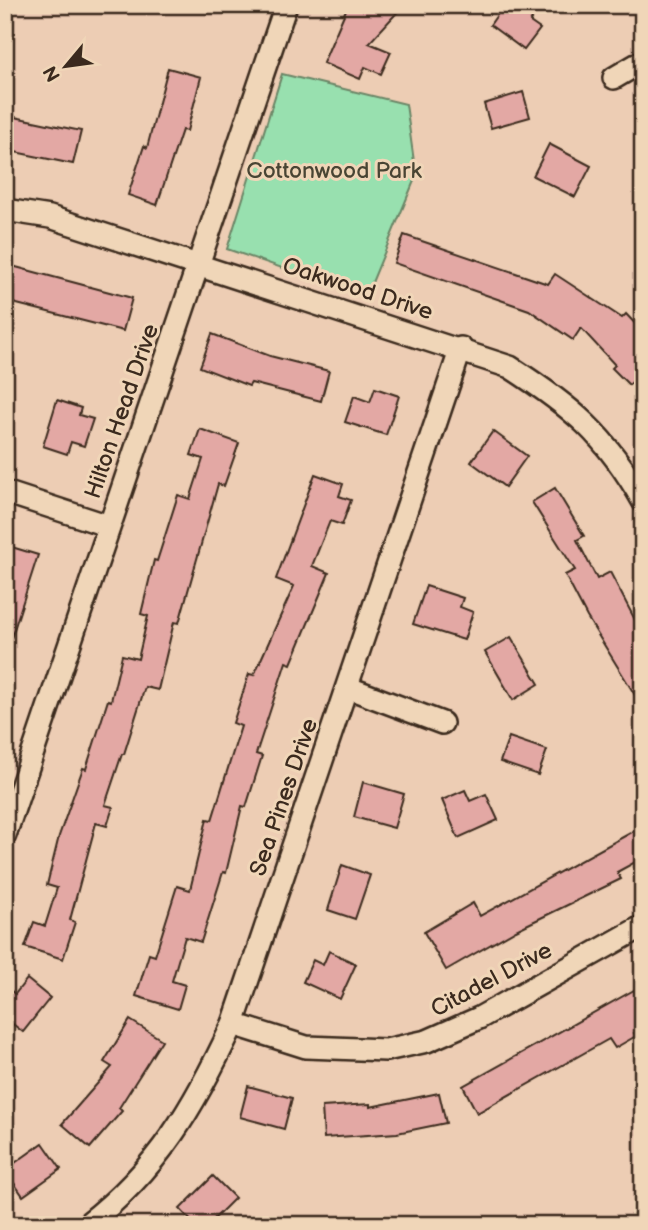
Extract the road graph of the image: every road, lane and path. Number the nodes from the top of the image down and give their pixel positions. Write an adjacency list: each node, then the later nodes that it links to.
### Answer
1 (286, 5): 5 (street, Hilton Head Drive)
2 (643, 61): 3 (street)
3 (614, 78)
4 (5, 210): 5 (street, Oakwood Drive)
5 (200, 266): 6 (street, Oakwood Drive); 9 (street, Hilton Head Drive)
6 (461, 348): 8 (street, Oakwood Drive); 10 (street, Sea Pines Drive)
7 (5, 492): 9 (street)
8 (643, 501)
9 (109, 526): 12 (street, Hilton Head Drive)
10 (349, 688): 11 (street); 14 (street, Sea Pines Drive)
11 (442, 723)
12 (5, 835)
13 (643, 926): 14 (street, Citadel Drive)
14 (233, 1024): 15 (street, Sea Pines Drive)
15 (86, 1225)

